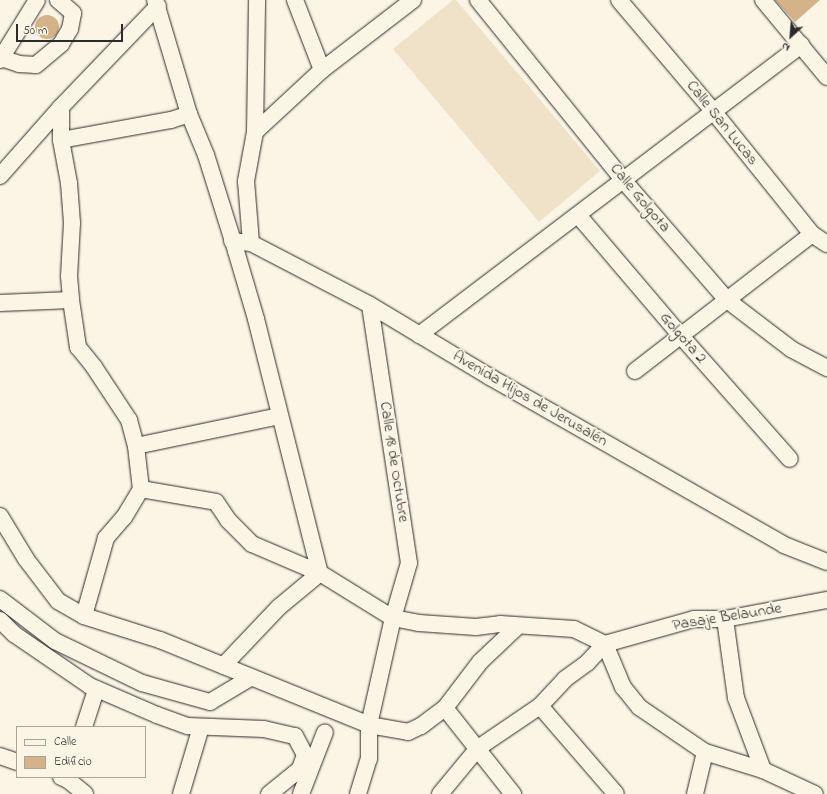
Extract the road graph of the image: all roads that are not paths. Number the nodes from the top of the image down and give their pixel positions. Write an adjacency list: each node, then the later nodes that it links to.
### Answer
1 (37, 0): 11 (street)
2 (58, 0): 11 (street)
3 (257, 0): 17 (street)
4 (295, 0): 12 (street)
5 (413, 0): 12 (street)
6 (478, 0): 20 (street, Calle Golgota)
7 (619, 0): 15 (street, Calle San Lucas)
8 (763, 0): 10 (street)
9 (157, 3): 14 (street); 16 (street)
10 (801, 46): 13 (street); 15 (street)
11 (0, 59)
12 (322, 70): 17 (street)
13 (827, 77)
14 (61, 108): 18 (street); 19 (street)
15 (713, 111): 20 (street); 22 (street, Calle San Lucas)
16 (189, 114): 18 (street); 23 (street)
17 (255, 132): 24 (street)
18 (61, 140): 26 (street)
19 (0, 176)
20 (624, 180): 21 (street); 27 (street, Calle Golgota)
21 (578, 215): 30 (street); 31 (street, Golgota 2)
22 (812, 234): 25 (street, Calle San Lucas); 27 (street)
23 (232, 241): 24 (street, Avenida Hijos de Jerusalén); 34 (street)
24 (251, 243): 29 (street, Avenida Hijos de Jerusalén)
25 (827, 244)
26 (71, 300): 28 (street); 35 (street)
27 (727, 300): 31 (street); 32 (street, Calle Golgota)
28 (0, 303)
29 (370, 305): 30 (street, Avenida Hijos de Jerusalén); 44 (street, Calle 18 de Octubre)
30 (419, 334): 39 (street, Avenida Hijos de Jerusalén)
31 (681, 336): 33 (street); 36 (street, Golgota 2)
32 (827, 368)
33 (635, 371)
34 (279, 416): 35 (street); 40 (street)
35 (136, 446): 37 (street)
36 (790, 459)
37 (141, 489): 40 (street); 43 (street)
38 (0, 516): 43 (street)
39 (827, 562)
40 (320, 573): 44 (street); 49 (street)
41 (0, 599): 50 (street)
42 (827, 600): 45 (street, Pasaje Belaunde)
43 (84, 616): 49 (street)
44 (393, 618): 47 (street); 54 (street, Calle 18 de Octubre)
45 (725, 619): 48 (street, Pasaje Belaunde); 62 (street)
46 (0, 620): 51 (street)
47 (518, 626): 48 (street); 53 (street)
48 (605, 644): 52 (street); 59 (street)
49 (223, 666): 50 (street)
50 (250, 678): 54 (street)
51 (96, 689): 55 (street); 56 (street)
52 (540, 706): 58 (street); 71 (street)
53 (445, 708): 54 (street); 58 (street)
54 (369, 725): 68 (street, Calle 18 de Octubre)
55 (84, 726)
56 (201, 727): 65 (street); 66 (street)
57 (325, 732): 67 (street)
58 (478, 748): 69 (street); 70 (street)
59 (705, 752): 62 (street); 72 (street)
60 (0, 756): 61 (street)
61 (16, 762)
62 (762, 770): 73 (street)
63 (66, 782): 64 (street)
64 (85, 794)
65 (181, 794)
66 (269, 794)
67 (300, 794)
68 (358, 794)
69 (440, 794)
70 (513, 794)
71 (616, 794)
72 (695, 794)
73 (815, 794)

